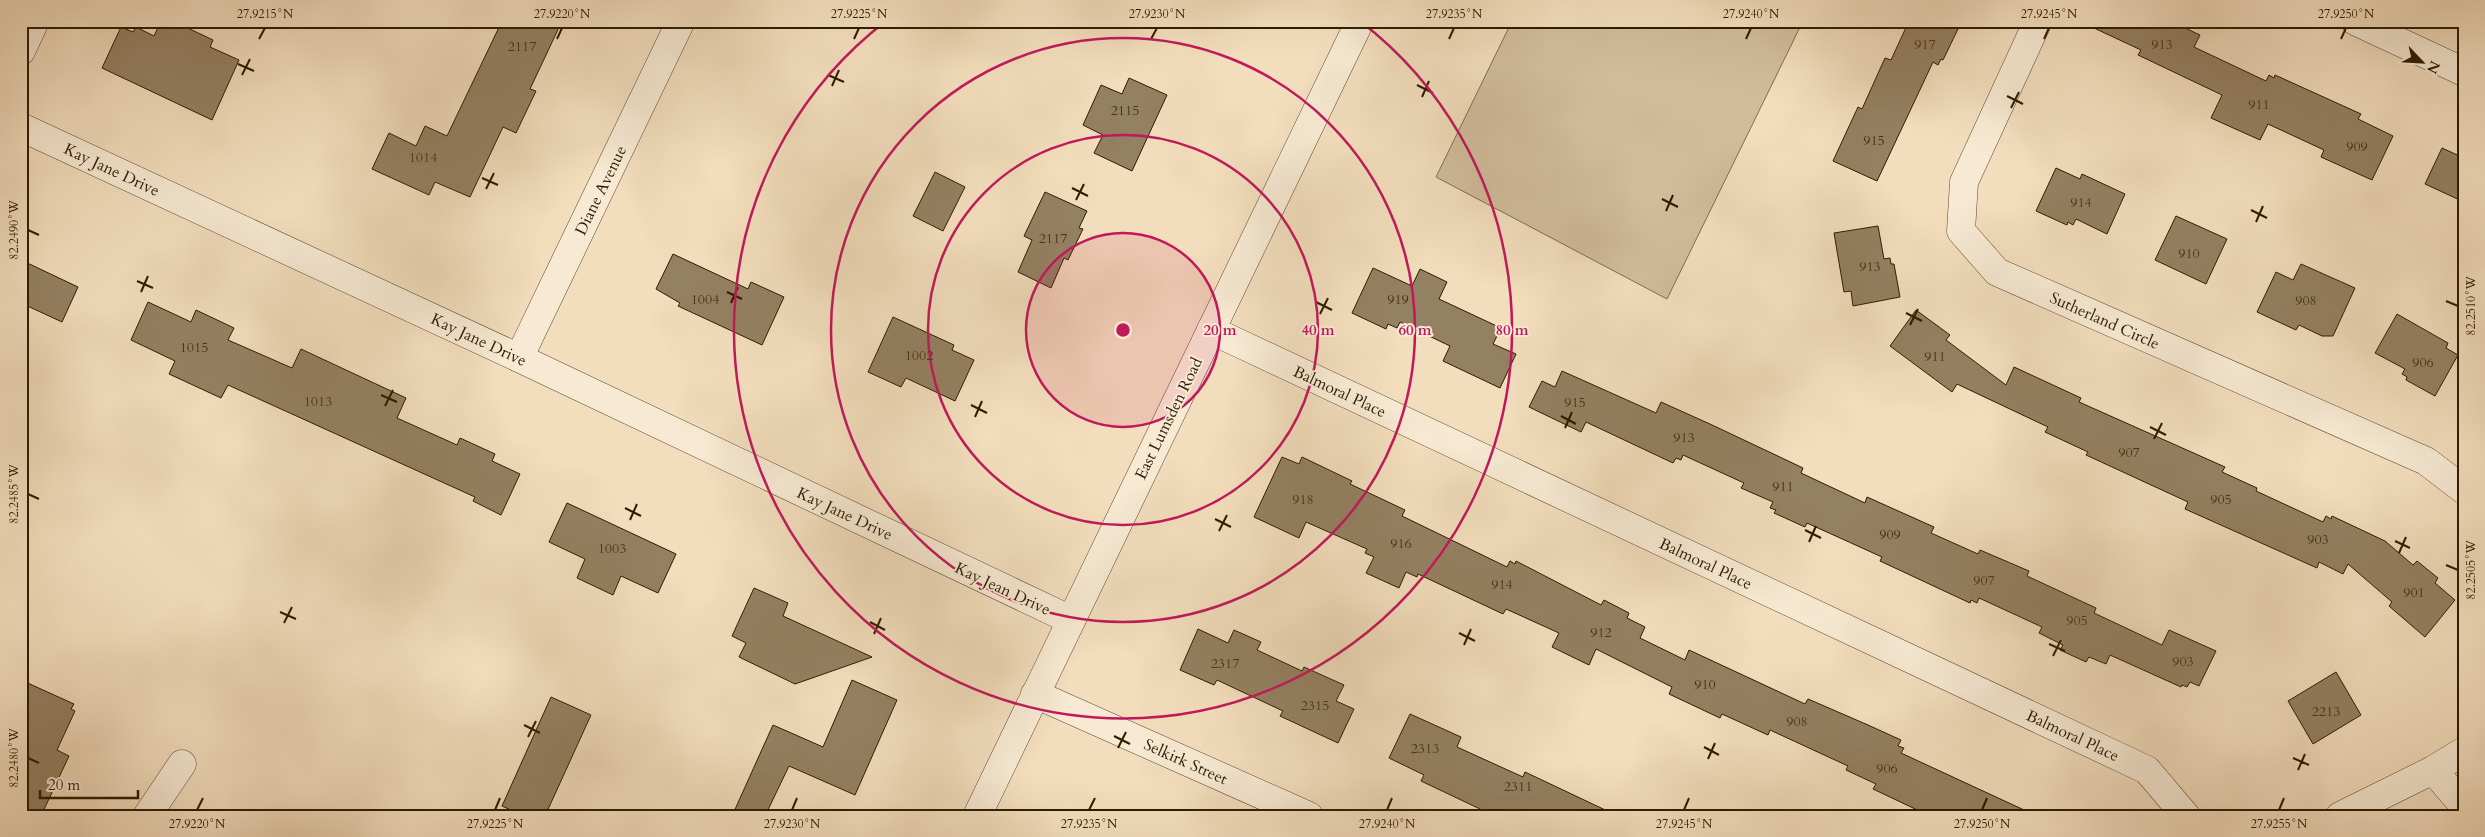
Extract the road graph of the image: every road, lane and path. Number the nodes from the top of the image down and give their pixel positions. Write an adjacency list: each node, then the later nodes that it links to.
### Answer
1 (35, 21): 6 (street)
2 (681, 21): 10 (street, Diane Avenue)
3 (1360, 21): 9 (street, East Lumsden Road)
4 (2038, 21): 11 (street, Sutherland Circle)
5 (2355, 21): 7 (street)
6 (21, 51)
7 (2464, 72)
8 (21, 127): 10 (street, Kay Jane Drive)
9 (1211, 330): 13 (street, East Lumsden Road); 22 (street, Balmoral Place)
10 (518, 358): 12 (street, Kay Jane Drive)
11 (2464, 490)
12 (935, 556): 13 (street, Kay Jean Drive)
13 (1071, 620): 14 (street, East Lumsden Road)
14 (1035, 694): 20 (street, East Lumsden Road); 21 (street, Selkirk Street)
15 (2464, 751): 17 (street)
16 (182, 764): 19 (street)
17 (2433, 770): 18 (street); 23 (street)
18 (2464, 806)
19 (147, 816)
20 (977, 816)
21 (1309, 816)
22 (2186, 816)
23 (2340, 816)

